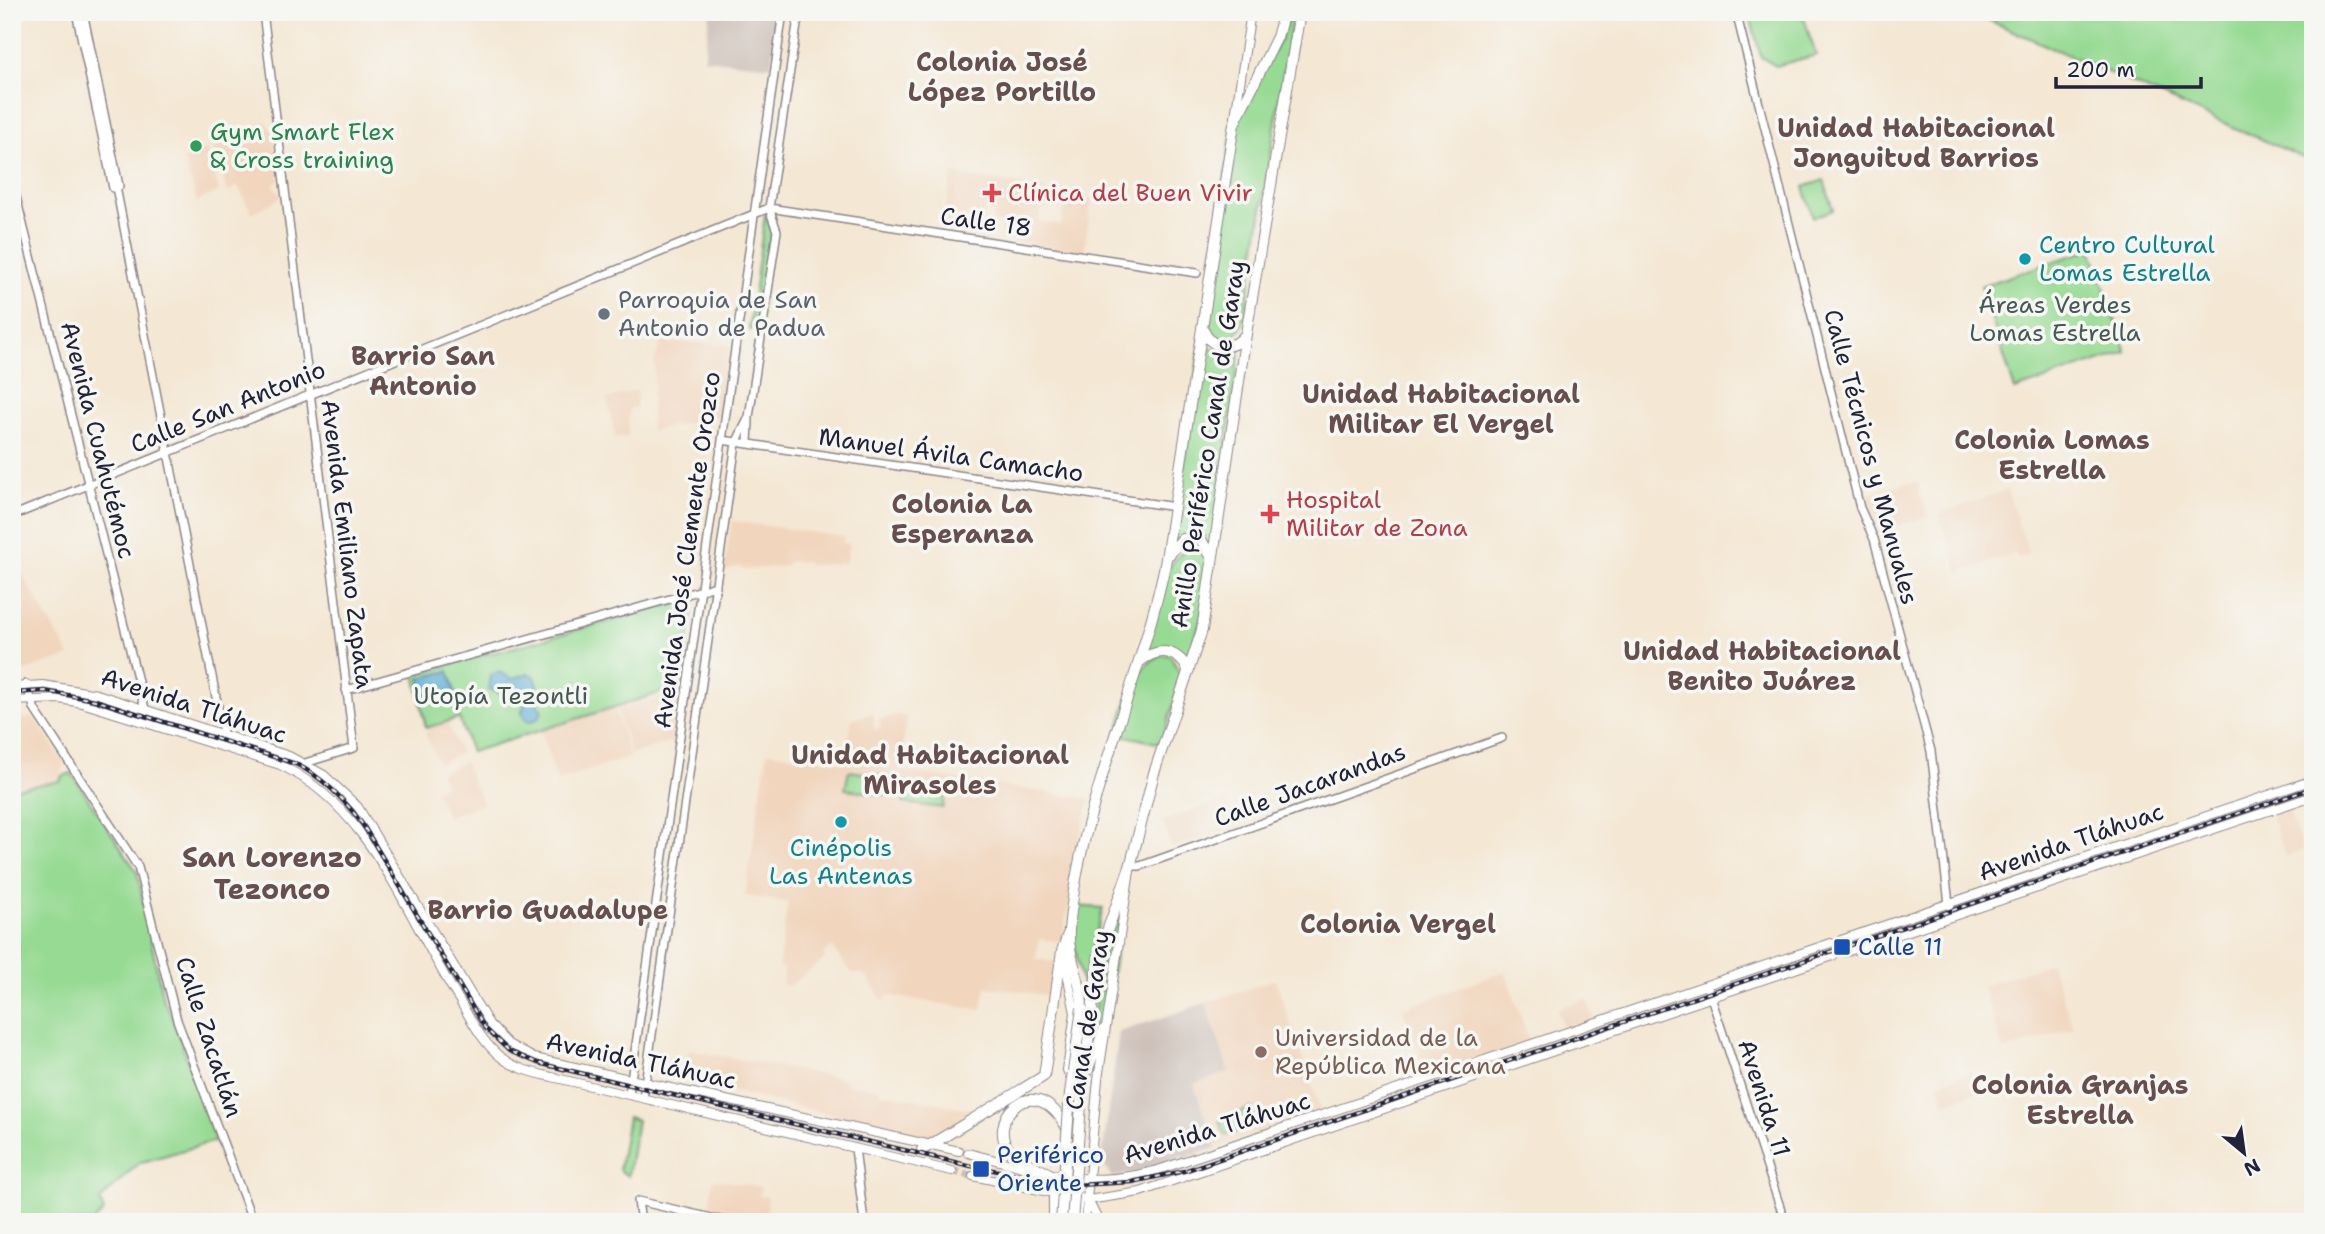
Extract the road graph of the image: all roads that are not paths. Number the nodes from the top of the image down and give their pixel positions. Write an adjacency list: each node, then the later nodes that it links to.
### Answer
1 (76, 12): 10 (street)
2 (83, 12): 10 (street)
3 (263, 12): 20 (street, Avenida Emiliano Zapata)
4 (783, 12): 11 (street, Avenida José Clemente Orozco)
5 (799, 12): 12 (street)
6 (1251, 12): 13 (main road, Anillo Periférico Canal de Garay)
7 (1284, 12): 13 (highway)
8 (1300, 12): 19 (highway, Anillo Periférico Canal de Garay)
9 (1736, 12): 58 (street, Calle Técnicos y Manuales)
10 (93, 77): 25 (street)
11 (772, 89): 12 (street); 16 (street, Avenida José Clemente Orozco)
12 (787, 92): 15 (street)
13 (1234, 124): 18 (highway, Anillo Periférico Canal de Garay)
14 (12, 181): 26 (street, Avenida Cuahutémoc)
15 (769, 208): 16 (street, Calle San Antonio); 17 (street, Calle 18); 21 (street)
16 (754, 217): 20 (street, Calle San Antonio); 22 (street, Avenida José Clemente Orozco)
17 (1197, 272)
18 (1203, 321): 19 (highway); 27 (highway, Anillo Periférico Canal de Garay)
19 (1246, 334): 30 (highway, Anillo Periférico Canal de Garay)
20 (310, 395): 25 (street, Calle San Antonio); 37 (street, Avenida Emiliano Zapata)
21 (749, 417): 23 (street, Avenida José Clemente Orozco); 24 (street)
22 (722, 440): 23 (street, Manuel Ávila Camacho); 32 (street, Avenida José Clemente Orozco)
23 (736, 443): 24 (street, Manuel Ávila Camacho); 31 (street, Avenida José Clemente Orozco)
24 (748, 444): 27 (street, Manuel Ávila Camacho)
25 (168, 451): 26 (street, Calle San Antonio); 41 (street)
26 (89, 484): 28 (street, Calle San Antonio); 40 (street, Avenida Cuahutémoc)
27 (1175, 507): 29 (highway, Anillo Periférico Canal de Garay)
28 (12, 516)
29 (1166, 565): 30 (highway); 33 (highway, Anillo Periférico Canal de Garay)
30 (1213, 569): 34 (highway, Anillo Periférico Canal de Garay)
31 (716, 586): 32 (street); 45 (street, Avenida José Clemente Orozco)
32 (701, 590): 37 (street); 44 (street, Avenida José Clemente Orozco)
33 (1139, 662): 34 (highway); 60 (highway, Anillo Periférico Canal de Garay)
34 (1189, 670): 53 (highway, Anillo Periférico Canal de Garay)
35 (26, 684): 36 (main road, Avenida Tláhuac); 38 (street, Calle Zacatlán); 40 (main road, Avenida Tláhuac)
36 (12, 687)
37 (346, 690): 46 (street, Avenida Emiliano Zapata)
38 (29, 699): 39 (main road, Avenida Tláhuac); 43 (main road, Avenida Tláhuac); 89 (street, Calle Zacatlán)
39 (12, 701)
40 (145, 709): 41 (main road, Avenida Tláhuac)
41 (224, 735): 43 (street); 46 (main road, Avenida Tláhuac)
42 (1502, 737): 53 (street, Calle Jacarandas)
43 (226, 748): 57 (main road, Avenida Tláhuac)
44 (677, 757): 45 (street); 48 (street, Avenida José Clemente Orozco)
45 (691, 758): 49 (street, Avenida José Clemente Orozco)
46 (305, 763): 56 (main road, Avenida Tláhuac)
47 (2313, 780): 58 (main road, Avenida Tláhuac)
48 (672, 794): 49 (street); 51 (street, Avenida José Clemente Orozco)
49 (686, 796): 52 (street, Avenida José Clemente Orozco)
50 (2313, 796): 59 (main road, Avenida Tláhuac)
51 (666, 832): 52 (street); 54 (street, Avenida José Clemente Orozco)
52 (680, 833): 55 (street, Avenida José Clemente Orozco)
53 (1130, 866): 65 (highway, Anillo Periférico Canal de Garay); 71 (main road, Canal de Garay)
54 (661, 867): 55 (street); 68 (street, Avenida José Clemente Orozco)
55 (675, 867): 69 (street, Avenida José Clemente Orozco)
56 (412, 898): 57 (main road); 74 (main road, Avenida Tláhuac)
57 (403, 904): 76 (main road, Avenida Tláhuac)
58 (1949, 904): 59 (street, Calle Técnicos y Manuales); 61 (main road, Avenida Tláhuac)
59 (1953, 915): 64 (main road, Avenida Tláhuac)
60 (1069, 933): 63 (highway); 78 (highway, Canal de Garay, bridge)
61 (1840, 940)
62 (1831, 943): 67 (main road, Avenida Tláhuac)
63 (1062, 950): 71 (main road); 79 (highway)
64 (1846, 952)
65 (1099, 954): 95 (highway, Canal de Garay, bridge)
66 (1833, 956): 70 (main road, Avenida Tláhuac)
67 (1707, 985): 70 (street, Avenida 11); 86 (main road, Avenida Tláhuac)
68 (643, 992): 69 (street); 72 (street, Avenida José Clemente Orozco)
69 (657, 994): 73 (street, Avenida José Clemente Orozco)
70 (1711, 997): 88 (main road, Avenida Tláhuac); 98 (street, Avenida 11)
71 (1112, 1003): 86 (main road, Canal de Garay)
72 (635, 1048): 73 (street); 74 (street, Avenida José Clemente Orozco)
73 (649, 1049): 75 (street, Avenida José Clemente Orozco)
74 (631, 1081): 75 (main road, Avenida Tláhuac); 76 (street, Avenida José Clemente Orozco)
75 (644, 1084): 77 (street, Avenida José Clemente Orozco); 79 (main road, Avenida Tláhuac)
76 (629, 1094): 77 (main road, Avenida Tláhuac)
77 (643, 1098): 80 (main road, Avenida Tláhuac)
78 (1067, 1128): 83 (highway); 94 (highway, Canal de Garay, bridge)
79 (932, 1144): 81 (highway); 83 (main road, Avenida Tláhuac)
80 (855, 1148): 82 (main road, Avenida Tláhuac); 92 (street)
81 (922, 1150)
82 (952, 1171)
83 (1050, 1174): 85 (main road, Avenida Tláhuac)
84 (974, 1176): 87 (main road, Avenida Tláhuac)
85 (1068, 1177): 86 (main road, Avenida Tláhuac); 88 (main road)
86 (1089, 1180): 88 (main road, Canal de Garay)
87 (1053, 1194): 88 (main road, Avenida Tláhuac); 93 (main road)
88 (1084, 1200): 95 (main road); 96 (main road, Canal de Garay); 97 (main road)
89 (253, 1222)
90 (641, 1222): 91 (street)
91 (730, 1222)
92 (864, 1222)
93 (1053, 1222)
94 (1060, 1222)
95 (1074, 1222)
96 (1085, 1222)
97 (1099, 1222)
98 (1785, 1222)

